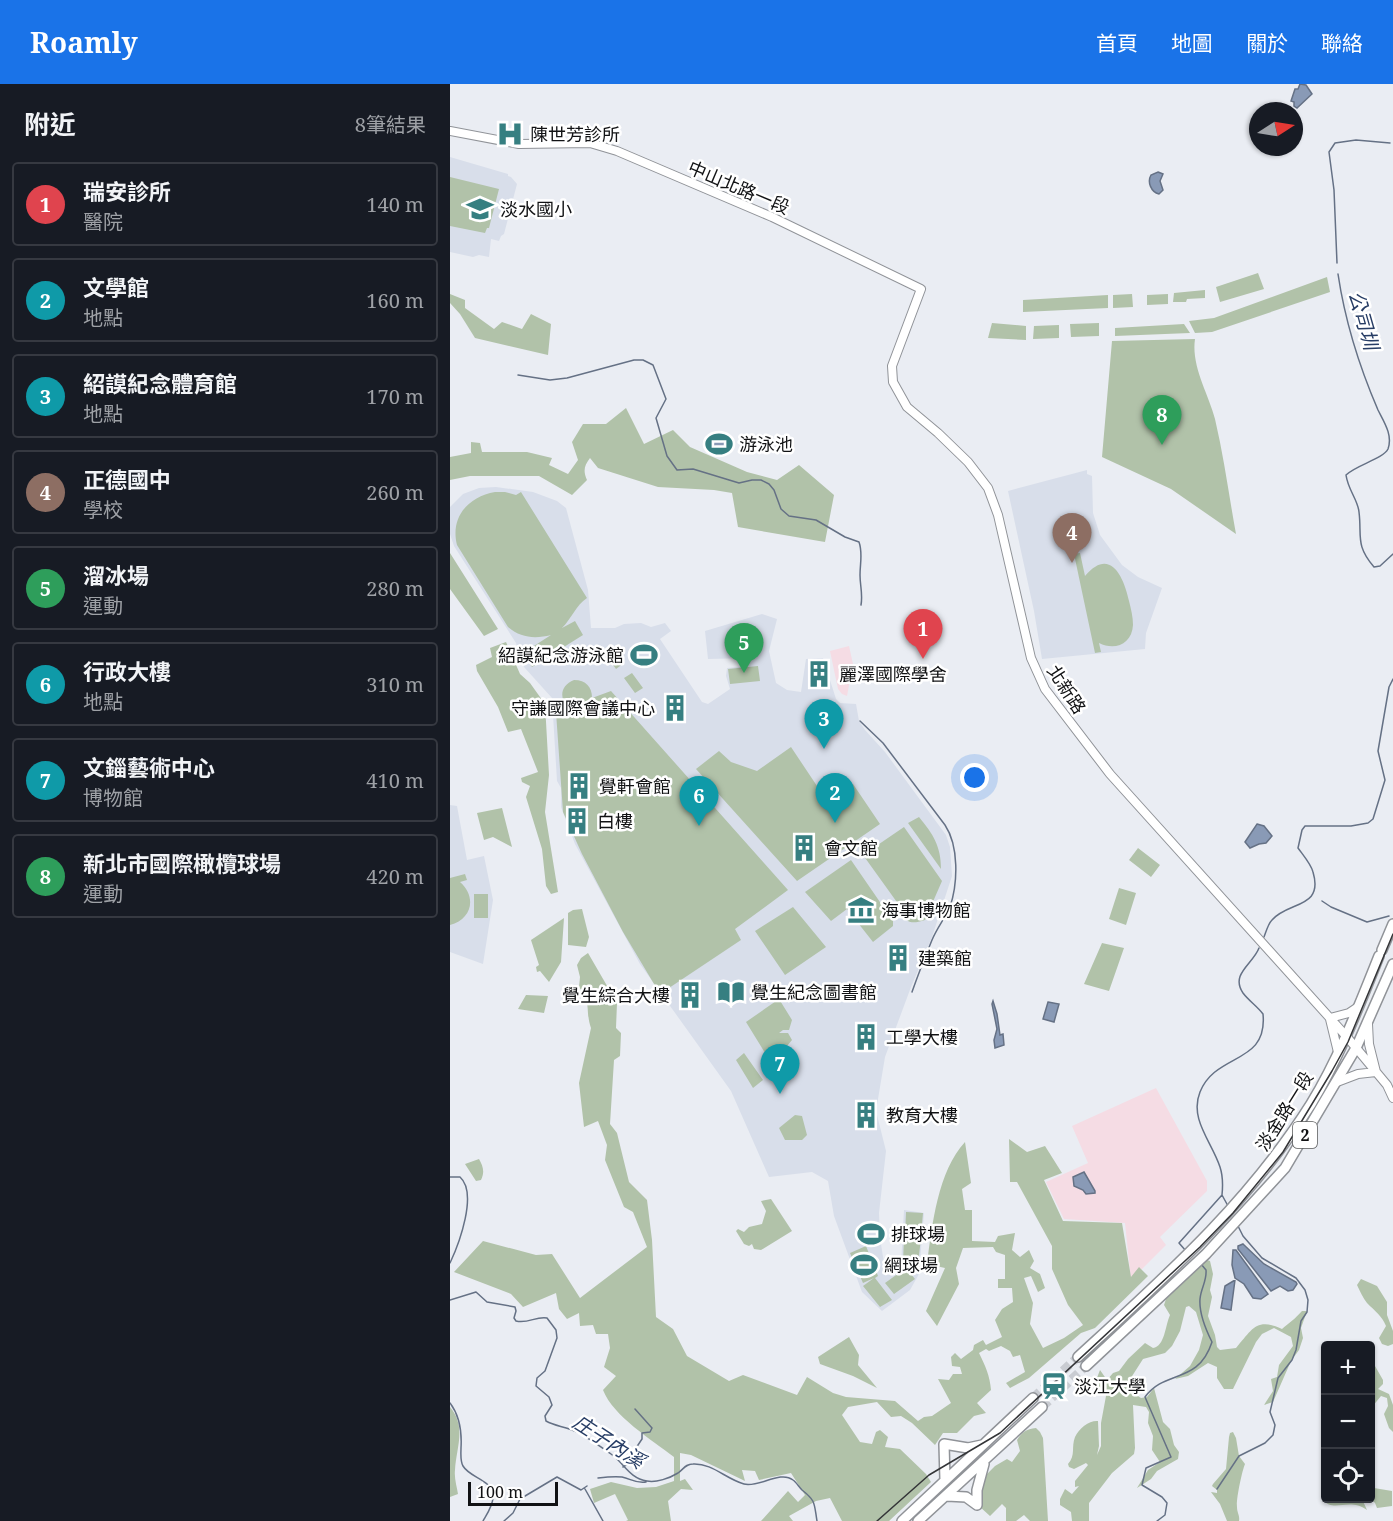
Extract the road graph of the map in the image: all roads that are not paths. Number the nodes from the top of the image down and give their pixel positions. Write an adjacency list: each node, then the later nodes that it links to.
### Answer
1 (450, 131): 2 (main road, 中山北路一段)
2 (921, 290): 6 (main road, 北新路)
3 (1393, 924): 5 (main road, 2)
4 (1393, 964): 7 (main road, 2)
5 (1358, 1007): 6 (main road); 8 (main road, 2)
6 (1330, 1018): 8 (main road, 北新路); 10 (main road)
7 (1368, 1023): 9 (main road, 2); 11 (main road)
8 (1347, 1036): 9 (main road, 北新路); 10 (main road, 淡金路一段 / 2)
9 (1356, 1048): 11 (main road, 北新路); 12 (main road, 淡金路一段 / 2)
10 (1338, 1052): 14 (main road, 淡金路一段 / 2)
11 (1376, 1072): 12 (main road); 13 (main road)
12 (1336, 1083): 15 (main road, 淡金路一段 / 2)
13 (1393, 1098)
14 (1078, 1357)
15 (1086, 1366)
16 (1033, 1398): 18 (main road)
17 (1042, 1407): 19 (main road)
18 (982, 1445): 20 (main road); 20 (main road)
19 (986, 1460): 21 (main road); 21 (main road)
20 (945, 1480): 22 (main road)
21 (947, 1496): 23 (main road)
22 (902, 1521)
23 (918, 1521)

